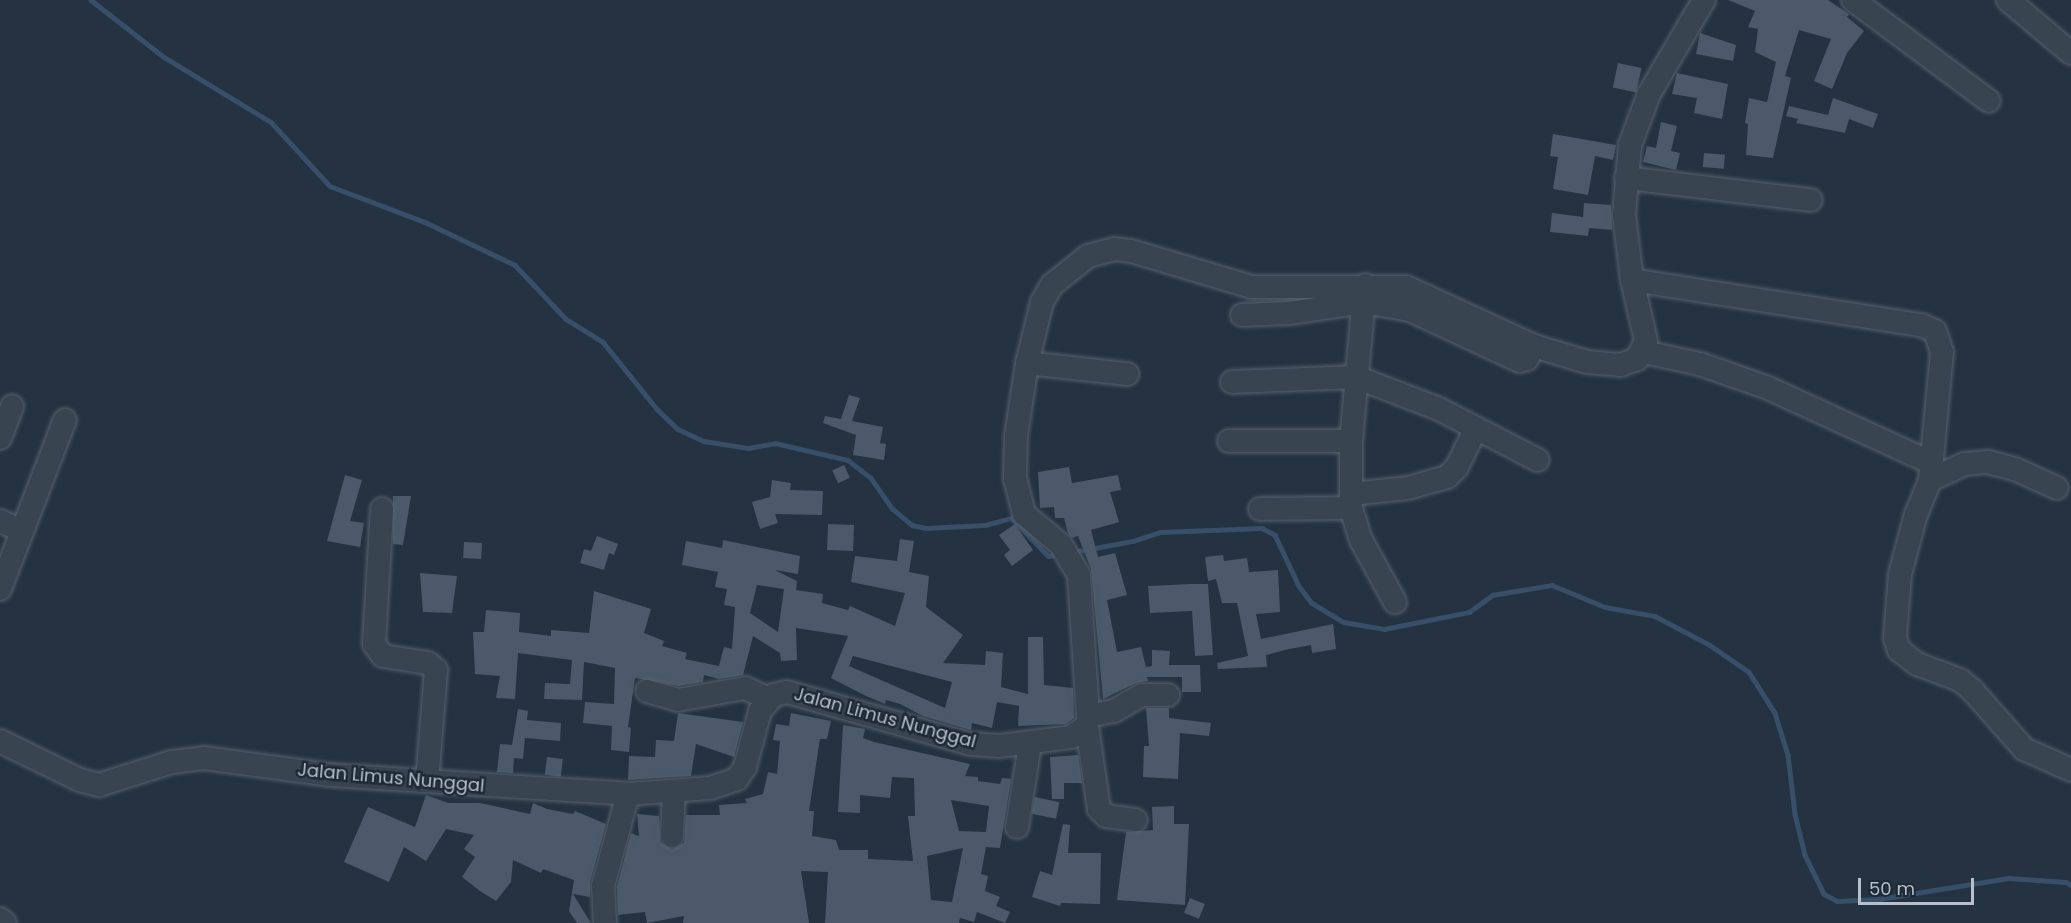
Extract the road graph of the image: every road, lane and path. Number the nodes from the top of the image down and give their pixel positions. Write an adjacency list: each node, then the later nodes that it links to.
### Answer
1 (1704, 0): 6 (street)
2 (1853, 0): 5 (street)
3 (2008, 0): 4 (street)
4 (2071, 53)
5 (1989, 101)
6 (1626, 178): 7 (street); 8 (street)
7 (1811, 200)
8 (1632, 280): 11 (street); 23 (street)
9 (1364, 293): 10 (street); 11 (street); 12 (street); 14 (street)
10 (1242, 315)
11 (1644, 352): 23 (street)
12 (1027, 363): 13 (street); 35 (street)
13 (1127, 374)
14 (1356, 377): 15 (street); 18 (street); 21 (street)
15 (1232, 382)
16 (12, 406): 19 (street)
17 (65, 420): 29 (street)
18 (1476, 428): 22 (street); 25 (street)
19 (0, 438)
20 (1229, 441): 21 (street)
21 (1351, 441): 25 (street)
22 (1538, 460)
23 (1931, 471): 24 (street); 38 (street)
24 (2057, 488)
25 (1352, 501): 27 (street); 31 (street)
26 (382, 508): 39 (street)
27 (1260, 509)
28 (0, 521): 29 (street)
29 (22, 531): 30 (street)
30 (0, 589)
31 (1395, 602)
32 (647, 691): 34 (street)
33 (1168, 695): 35 (street, Jalan Limus Nunggal)
34 (769, 699): 37 (street, Jalan Limus Nunggal); 40 (street, Jalan Limus Nunggal)
35 (1088, 721): 37 (street, Jalan Limus Nunggal); 42 (street)
36 (0, 741): 39 (street, Jalan Limus Nunggal)
37 (1030, 744): 43 (street)
38 (2071, 770)
39 (427, 781): 41 (street, Jalan Limus Nunggal)
40 (674, 791): 41 (street, Jalan Limus Nunggal); 44 (street)
41 (628, 794): 47 (street)
42 (1136, 819)
43 (1017, 827)
44 (672, 836)
45 (0, 919): 46 (street)
46 (5, 923)
47 (604, 923)

